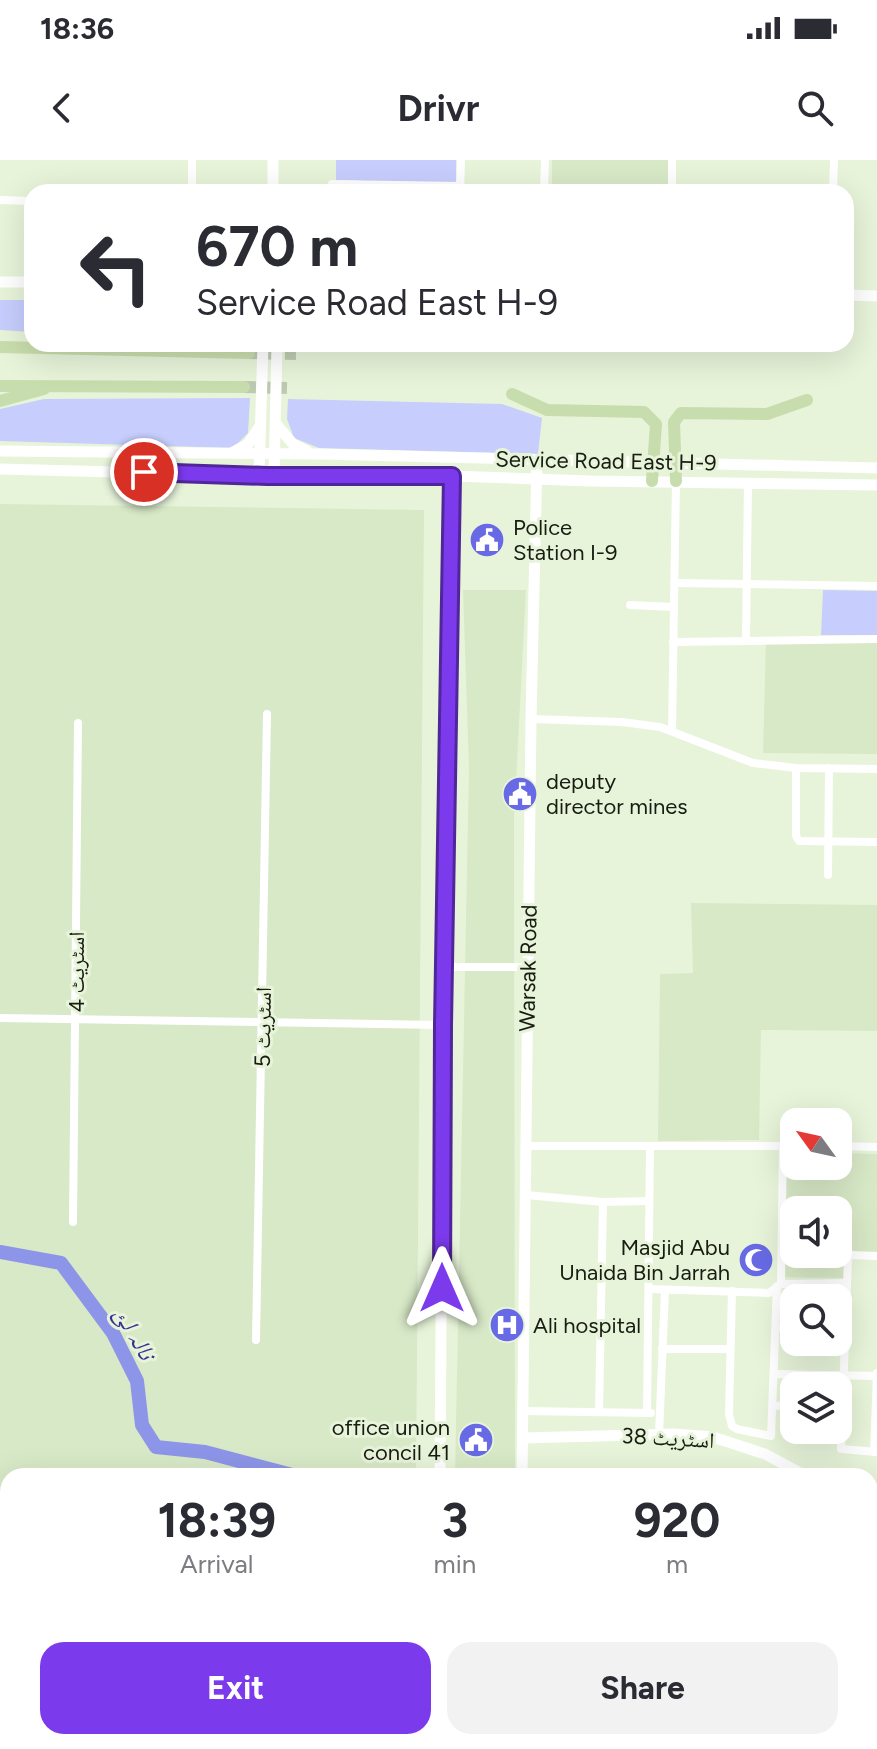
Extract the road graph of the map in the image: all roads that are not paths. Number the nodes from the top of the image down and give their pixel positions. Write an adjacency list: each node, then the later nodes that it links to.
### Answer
1 (192, 160): 7 (street)
2 (273, 160): 8 (street)
3 (461, 160): 9 (street)
4 (545, 160): 10 (street)
5 (672, 160): 11 (street)
6 (834, 160): 12 (street)
7 (192, 184)
8 (273, 184)
9 (460, 184)
10 (544, 184)
11 (672, 184)
12 (833, 184)
13 (0, 200): 14 (street)
14 (24, 201)
15 (0, 282): 16 (street)
16 (24, 282)
17 (854, 295): 18 (street)
18 (877, 296)
19 (0, 344): 20 (main road)
20 (24, 345)
21 (218, 352): 24 (main road)
22 (263, 352): 31 (street)
23 (277, 352): 32 (street)
24 (249, 353)
25 (0, 386): 26 (main road)
26 (54, 386): 27 (main road); 30 (main road)
27 (244, 387)
28 (512, 394): 39 (main road)
29 (807, 400): 40 (main road)
30 (0, 401)
31 (261, 422): 34 (street); 35 (street)
32 (276, 423): 36 (street); 37 (street)
33 (0, 451): 34 (street, Service Road East H-9)
34 (224, 453): 35 (street, Service Road East H-9)
35 (261, 454): 36 (street, Service Road East H-9); 44 (street)
36 (275, 454): 37 (street, Service Road East H-9); 44 (street)
37 (319, 454): 38 (street, Service Road East H-9)
38 (537, 460): 39 (street, Service Road East H-9); 46 (street, Warsak Road)
39 (653, 463): 40 (street, Service Road East H-9); 47 (main road)
40 (674, 463): 41 (street, Service Road East H-9); 48 (main road)
41 (835, 466): 42 (street, Service Road East H-9); 50 (street)
42 (877, 468)
43 (0, 469): 44 (street, Service Road East H-9)
44 (266, 475): 45 (street, Service Road East H-9)
45 (452, 476): 46 (street, Service Road East H-9); 70 (street)
46 (537, 479): 47 (street, Service Road East H-9); 61 (street, Warsak Road)
47 (652, 481): 48 (street, Service Road East H-9)
48 (676, 481): 49 (street, Service Road East H-9); 52 (street)
49 (748, 483): 50 (street, Service Road East H-9); 53 (street)
50 (835, 484): 51 (street, Service Road East H-9)
51 (877, 485)
52 (674, 583): 53 (street); 56 (street)
53 (747, 583): 54 (street); 58 (street)
54 (877, 586)
55 (630, 605): 56 (street)
56 (674, 607): 59 (street)
57 (877, 639): 58 (street)
58 (746, 640): 59 (street)
59 (673, 642): 63 (street)
60 (267, 714): 74 (street, اسٹریٹ 5)
61 (531, 719): 63 (street); 71 (street, Warsak Road)
62 (78, 723): 73 (street, اسٹریٹ 4)
63 (672, 731): 64 (street)
64 (796, 768): 65 (street); 67 (street)
65 (829, 768): 66 (street); 67 (street)
66 (877, 769)
67 (829, 842): 68 (street); 69 (street)
68 (877, 842)
69 (828, 875)
70 (444, 967): 71 (street); 75 (street)
71 (528, 967): 76 (street, Warsak Road)
72 (0, 1018): 73 (street)
73 (76, 1020): 74 (street); 85 (street, اسٹریٹ 4)
74 (263, 1023): 75 (street); 94 (street, اسٹریٹ 5)
75 (443, 1025): 111 (street)
76 (526, 1146): 79 (street); 82 (street, Warsak Road)
77 (780, 1146): 79 (street)
78 (852, 1146): 80 (street)
79 (650, 1147): 83 (street)
80 (877, 1147)
81 (782, 1180): 88 (street)
82 (526, 1195): 84 (street); 103 (street, Warsak Road)
83 (649, 1201): 84 (street); 89 (street)
84 (603, 1202): 104 (street)
85 (73, 1222)
86 (877, 1256): 87 (street)
87 (847, 1283): 88 (street)
88 (779, 1285): 91 (street); 92 (street)
89 (650, 1289): 90 (street); 105 (street)
90 (665, 1290): 91 (street); 95 (street)
91 (732, 1291): 96 (street)
92 (776, 1328): 93 (street); 97 (street)
93 (780, 1328)
94 (256, 1340)
95 (662, 1349): 96 (street); 106 (street)
96 (730, 1349): 101 (street)
97 (774, 1374): 98 (street); 101 (street)
98 (780, 1374)
99 (852, 1375): 100 (street)
100 (877, 1375): 110 (street)
101 (774, 1406): 102 (street)
102 (780, 1406)
103 (523, 1411): 104 (street); 108 (street, Warsak Road)
104 (599, 1412): 105 (street)
105 (647, 1413): 106 (street)
106 (660, 1414): 107 (street)
107 (659, 1435): 108 (street, اسٹریٹ 38); 113 (street, اسٹریٹ 38)
108 (523, 1438): 112 (street, Warsak Road)
109 (842, 1444): 110 (street)
110 (876, 1452)
111 (440, 1468)
112 (522, 1468)
113 (791, 1468)

